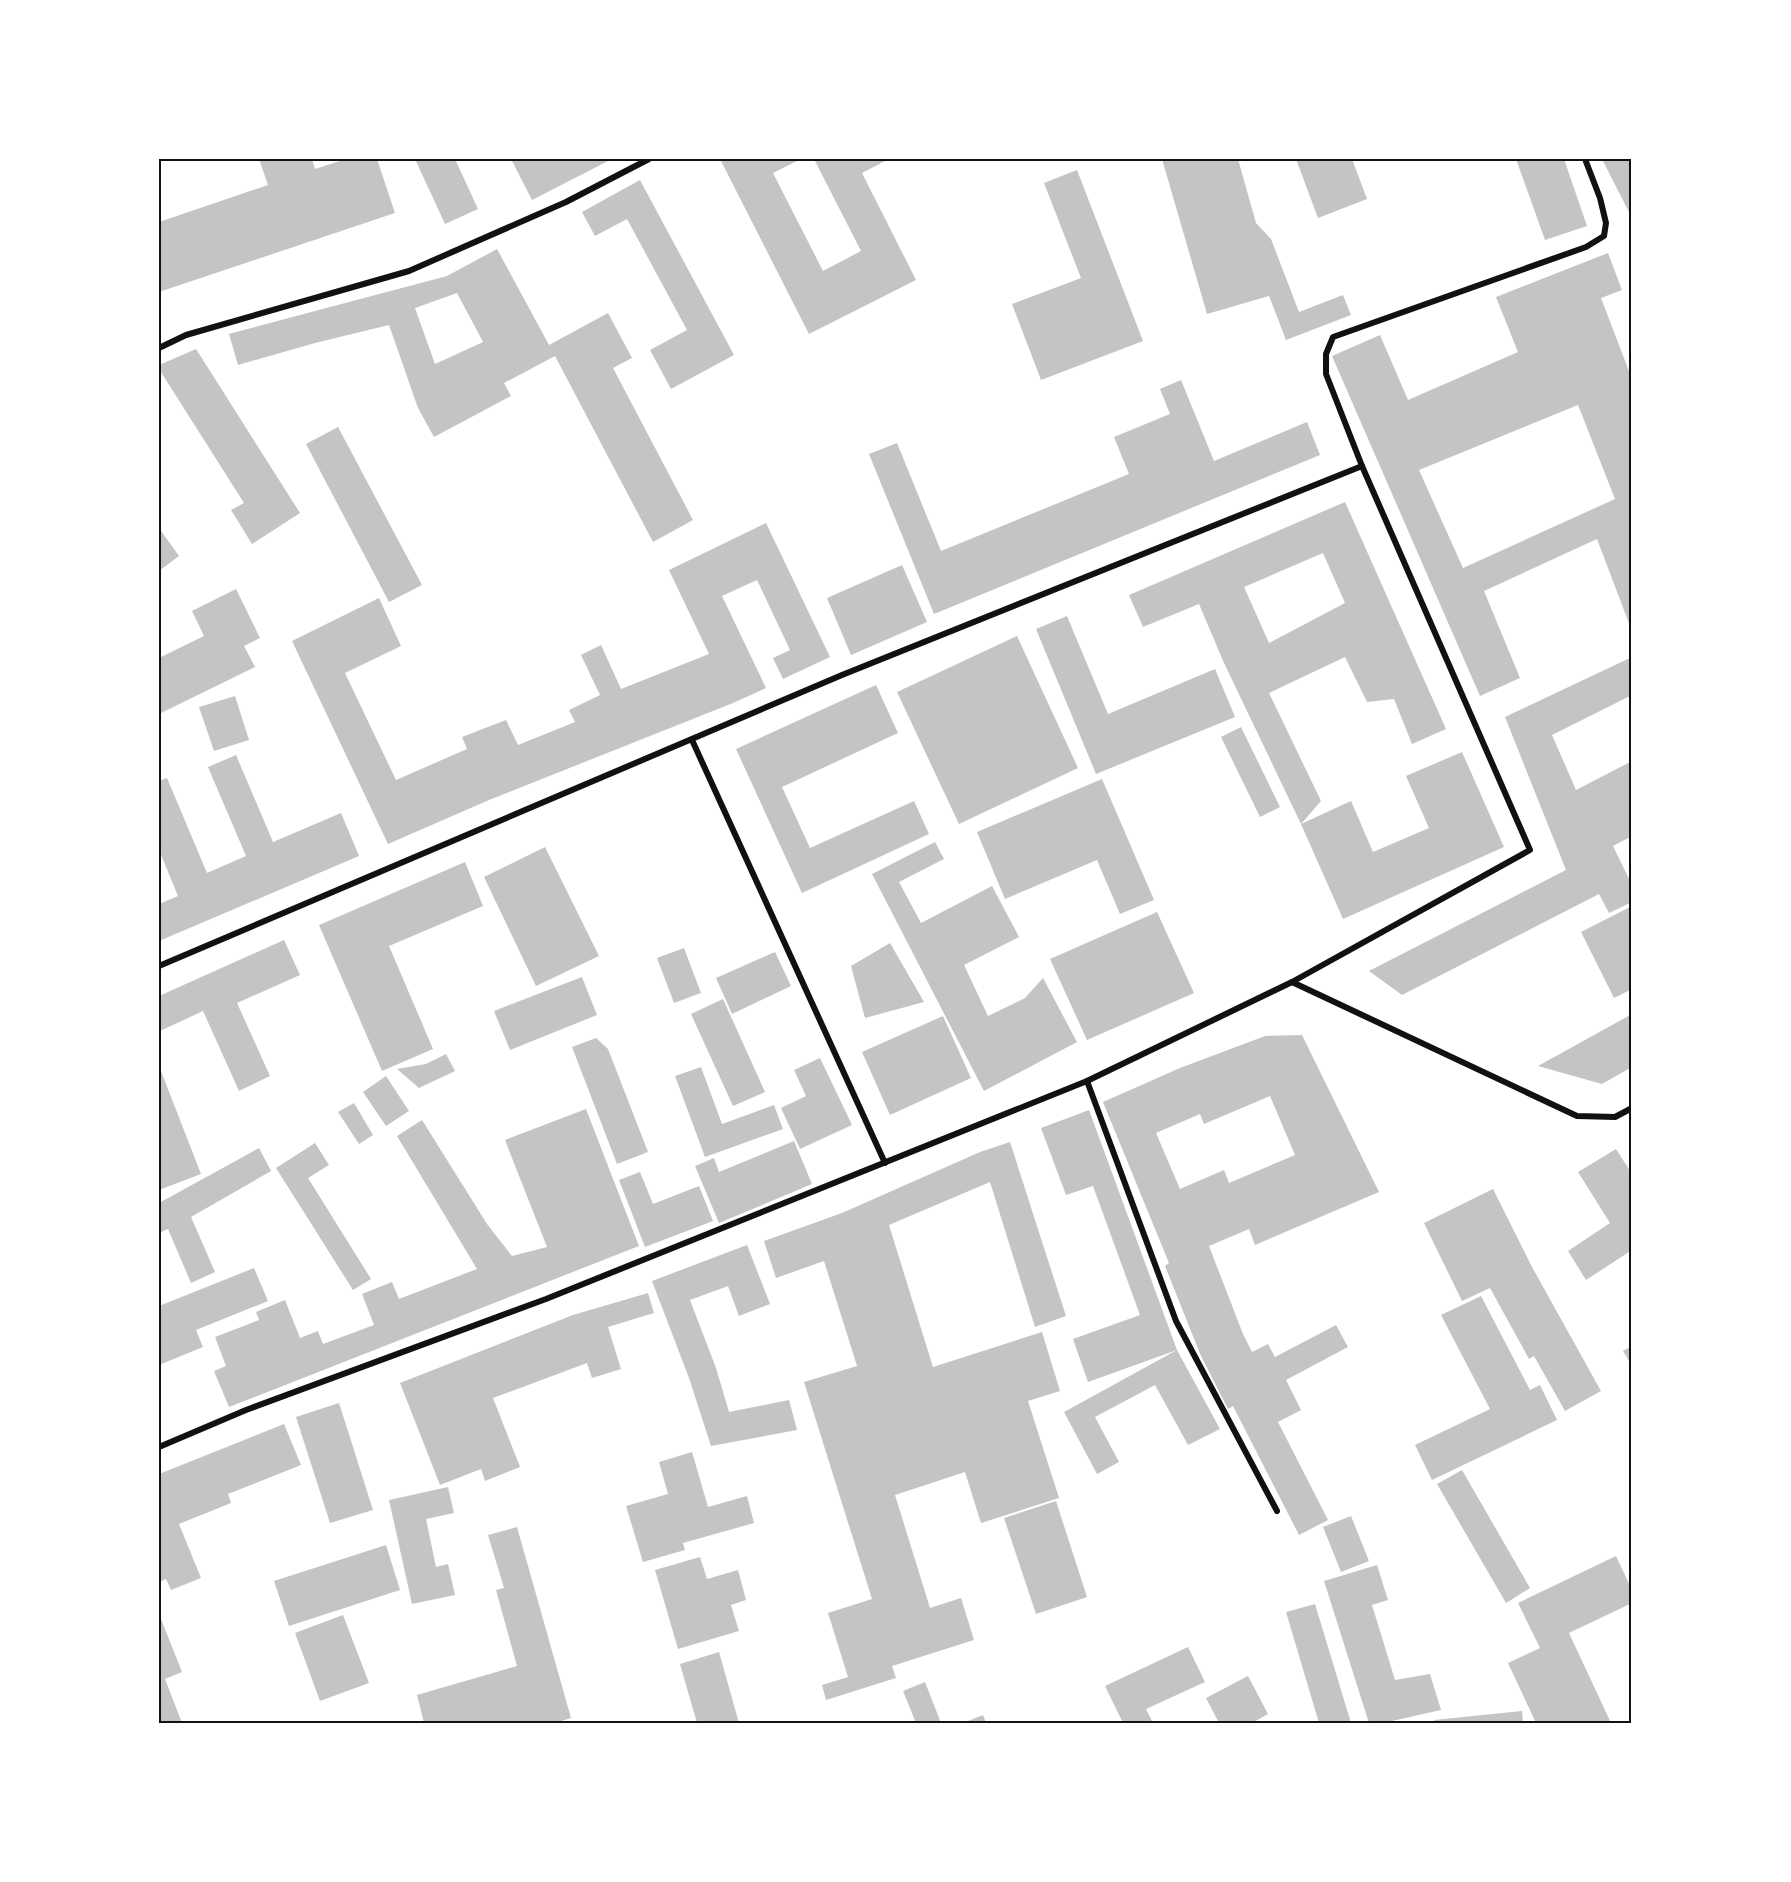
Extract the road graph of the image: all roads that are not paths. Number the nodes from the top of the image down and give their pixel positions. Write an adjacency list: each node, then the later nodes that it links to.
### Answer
1 (649, 159): 3 (street)
2 (1585, 159): 4 (street)
3 (159, 348)
4 (1362, 466): 5 (street); 7 (street)
5 (692, 740): 6 (street); 10 (street)
6 (159, 966)
7 (1292, 982): 8 (street); 9 (street)
8 (1087, 1082): 10 (street); 12 (street)
9 (1632, 1108)
10 (885, 1163): 11 (street)
11 (159, 1447)
12 (1277, 1511)

